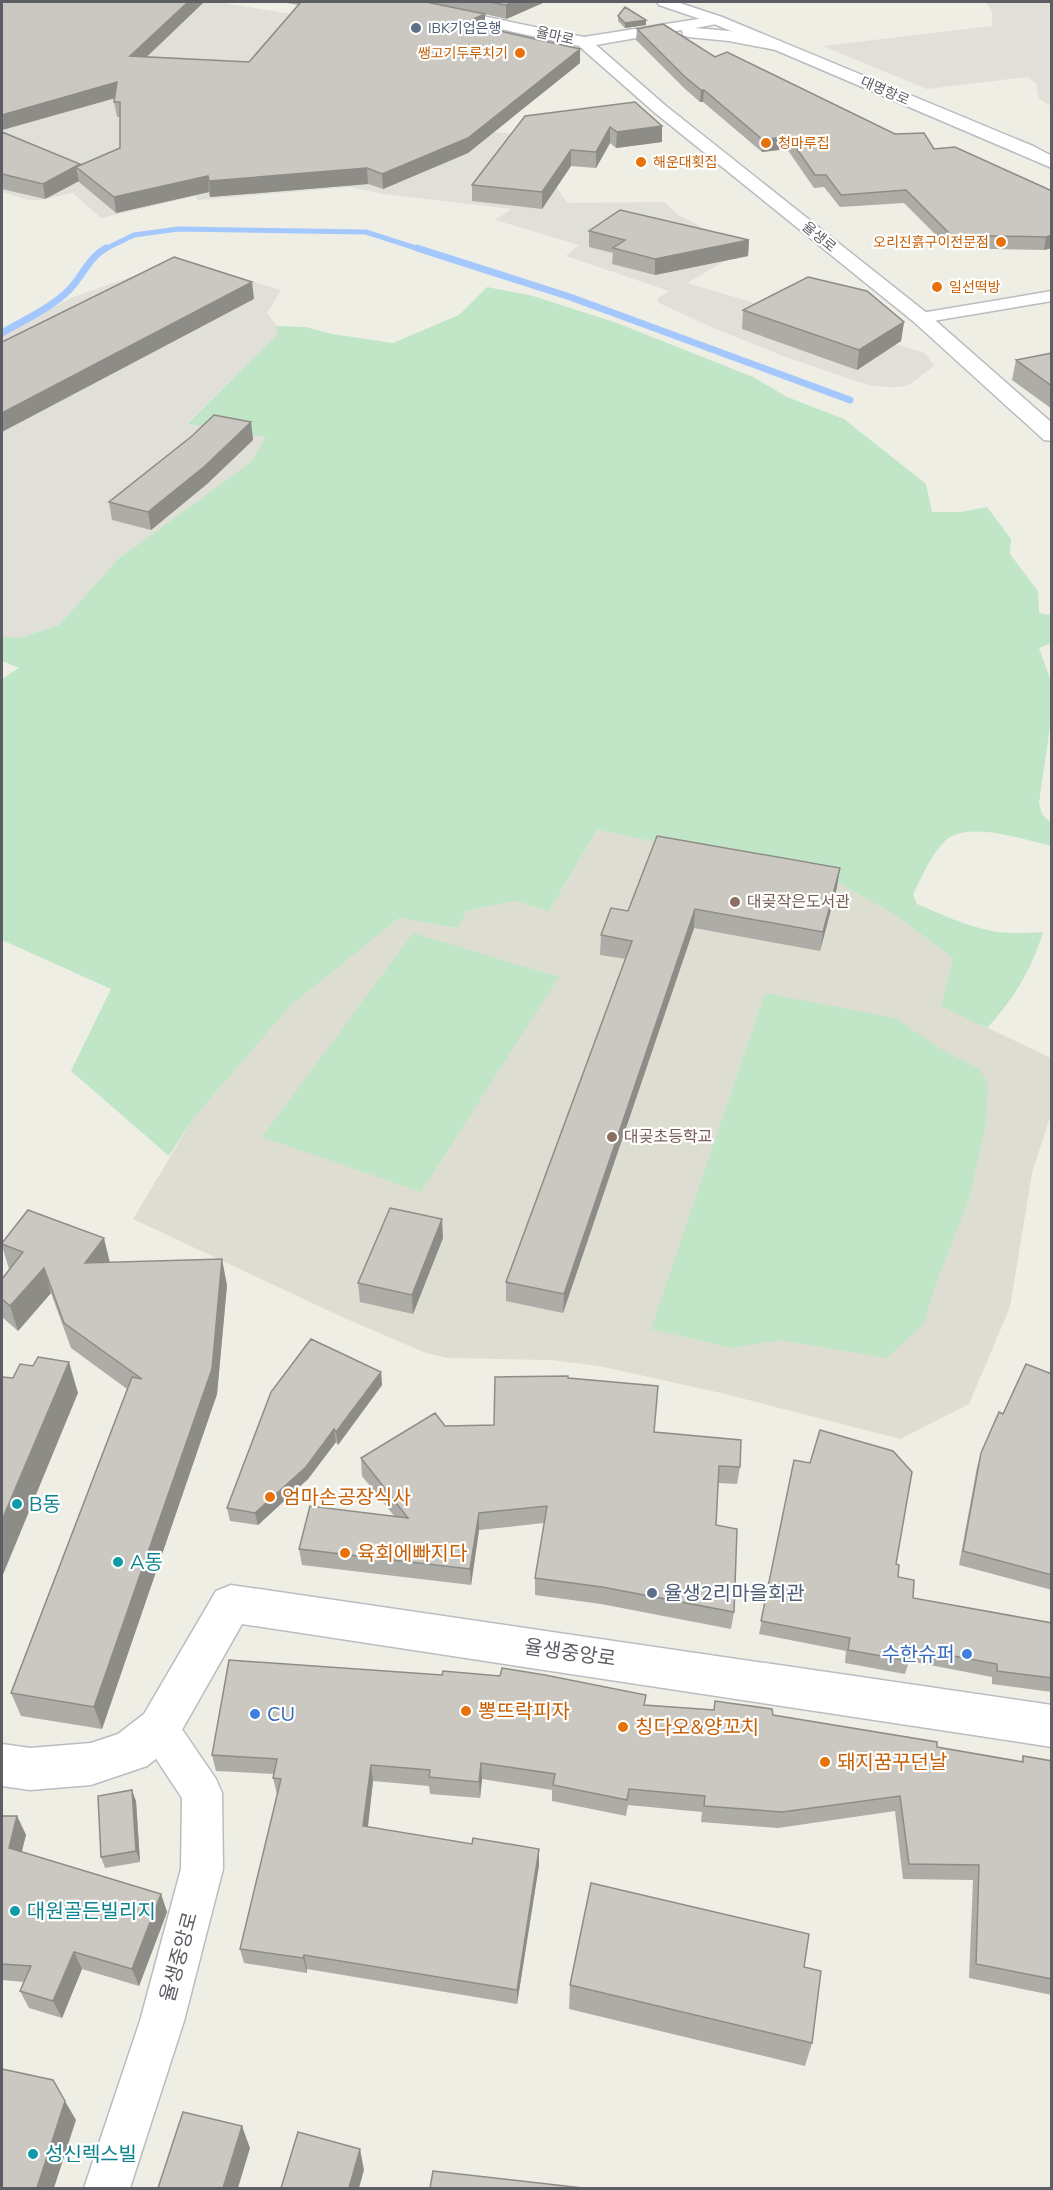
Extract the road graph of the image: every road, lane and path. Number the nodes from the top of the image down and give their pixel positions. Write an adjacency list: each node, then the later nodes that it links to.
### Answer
1 (394, 2): 6 (street, 율마로)
2 (665, 2): 4 (street, 대명항로); 5 (street)
3 (691, 2): 4 (street, 대명항로)
4 (717, 20): 5 (street, 율마로); 7 (street, 대명항로)
5 (650, 32): 6 (street, 율마로); 7 (street)
6 (584, 42): 10 (street, 율생로)
7 (776, 45): 8 (street, 대명항로)
8 (1052, 163)
9 (1052, 296): 10 (street)
10 (921, 318): 11 (street, 율생로)
11 (1052, 435)
12 (1052, 1725): 13 (street, 율생중앙로)
13 (159, 1730): 14 (street, 율생중앙로); 15 (street, 율생중앙로)
14 (2, 1764)
15 (107, 2188)

